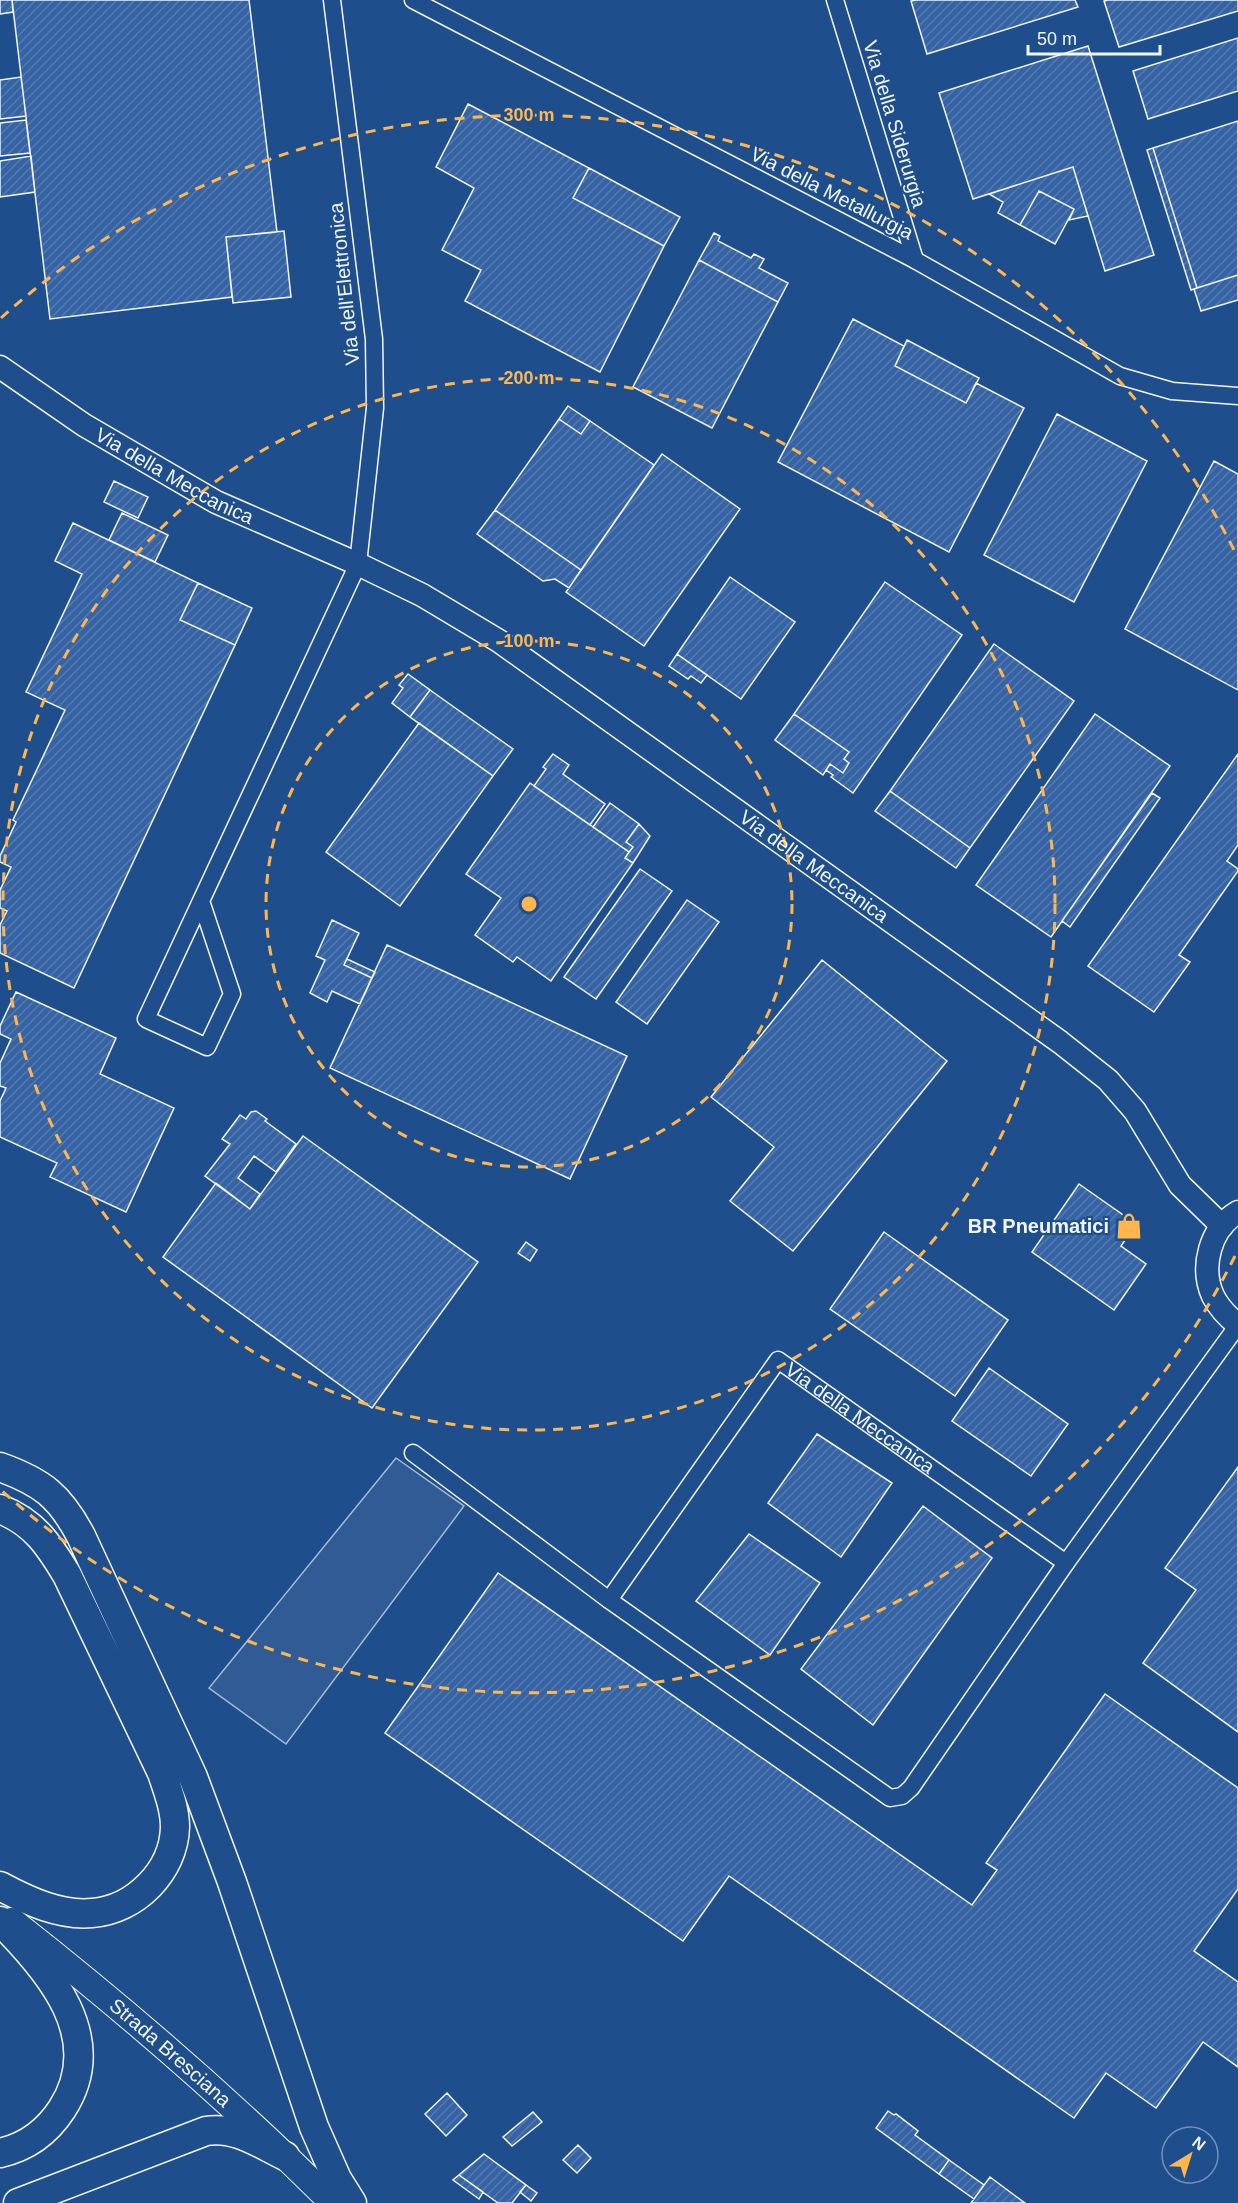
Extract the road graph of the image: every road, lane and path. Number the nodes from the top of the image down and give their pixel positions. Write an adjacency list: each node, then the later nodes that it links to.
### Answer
1 (332, 0): 7 (street, Via dell'Elettronica)
2 (413, 0): 4 (street, Via della Metallurgia)
3 (835, 0): 4 (street, Via della Siderurgia)
4 (915, 260): 6 (street, Via della Metallurgia)
5 (0, 367): 7 (street, Via della Meccanica)
6 (1238, 396)
7 (358, 564): 8 (street); 9 (street, Via della Meccanica)
8 (201, 901): 8 (street)
9 (1230, 1219): 10 (street, Via della Meccanica)
10 (1238, 1325): 14 (street, Via della Meccanica)
11 (413, 1453): 15 (street, Via della Meccanica)
12 (0, 1467): 23 (highway)
13 (0, 1509): 16 (highway)
14 (1066, 1563): 15 (street, Via della Meccanica); 15 (street, Via della Meccanica)
15 (609, 1599)
16 (0, 1886)
17 (0, 1911): 20 (main road, Strada Bresciana)
18 (0, 1921): 19 (highway)
19 (0, 2153)
20 (285, 2156): 21 (highway); 22 (main road, Strada Bresciana)
21 (18, 2203)
22 (333, 2203)
23 (352, 2203)

